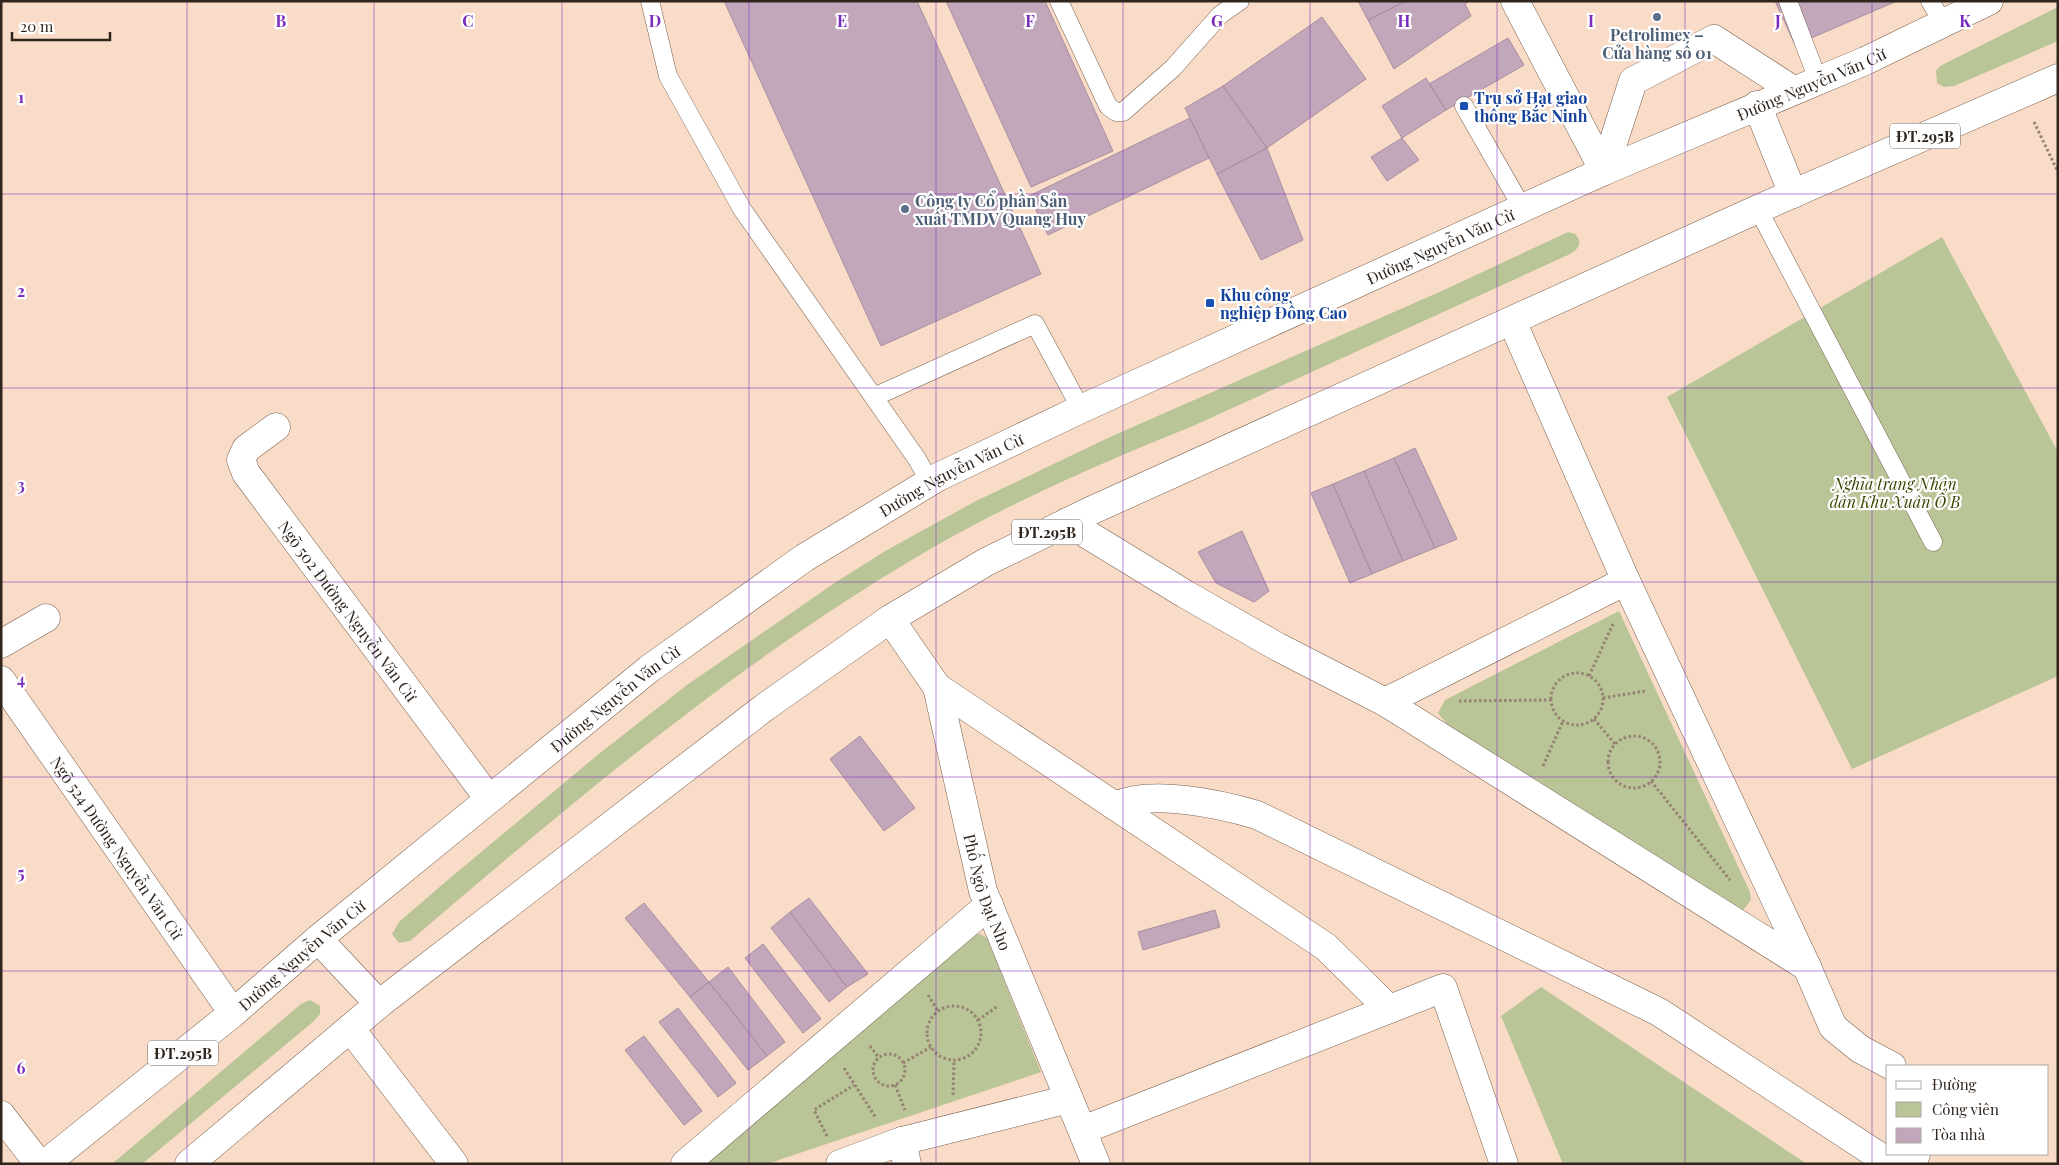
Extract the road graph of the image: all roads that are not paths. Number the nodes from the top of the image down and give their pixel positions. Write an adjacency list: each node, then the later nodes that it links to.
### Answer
1 (650, 1): 17 (lane)
2 (1060, 1): 3 (lane)
3 (1240, 1)
4 (1515, 1): 12 (street)
5 (1788, 1): 9 (lane)
6 (1989, 1): 7 (street, Đường Nguyễn Văn Cừ / ĐT.295B)
7 (1936, 12): 9 (street, Đường Nguyễn Văn Cừ / ĐT.295B)
8 (2058, 78): 13 (street, ĐT.295B)
9 (1805, 85): 10 (street, Đường Nguyễn Văn Cừ / ĐT.295B); 12 (street)
10 (1757, 105): 12 (street, Đường Nguyễn Văn Cừ / ĐT.295B); 13 (street)
11 (1464, 106): 14 (lane)
12 (1604, 171): 14 (street, Đường Nguyễn Văn Cừ / ĐT.295B)
13 (1793, 194): 15 (street, ĐT.295B)
14 (1523, 209): 18 (street, Đường Nguyễn Văn Cừ / ĐT.295B)
15 (1758, 209): 16 (street, ĐT.295B); 22 (lane)
16 (1512, 321): 21 (street, ĐT.295B); 23 (street)
17 (874, 397): 18 (lane); 20 (lane)
18 (1081, 409): 20 (street, Đường Nguyễn Văn Cừ / ĐT.295B)
19 (276, 427): 30 (street, Ngõ 502 Đường Nguyễn Văn Cừ)
20 (930, 482): 30 (street, Đường Nguyễn Văn Cừ / ĐT.295B)
21 (1066, 522): 25 (street, ĐT.295B); 29 (street)
22 (1933, 542)
23 (1626, 581): 29 (street); 34 (street)
24 (46, 618): 26 (street)
25 (890, 619): 28 (street, Phố Ngô Đạt Nho); 35 (street, ĐT.295B)
26 (1, 644)
27 (1, 680): 37 (street, Ngõ 524 Đường Nguyễn Văn Cừ)
28 (938, 687): 31 (street); 32 (street, Phố Ngô Đạt Nho)
29 (1385, 702): 34 (street)
30 (489, 798): 33 (street, Đường Nguyễn Văn Cừ / ĐT.295B)
31 (1115, 806): 36 (street); 52 (street)
32 (989, 905): 40 (street, Phố Ngô Đạt Nho); 48 (street)
33 (318, 939): 35 (street); 37 (street, Đường Nguyễn Văn Cừ / ĐT.295B)
34 (1807, 967): 39 (street)
35 (379, 1004): 38 (street, ĐT.295B)
36 (1389, 1009): 42 (street); 51 (street)
37 (233, 1013): 45 (street, Đường Nguyễn Văn Cừ / ĐT.295B)
38 (350, 1028): 46 (street, ĐT.295B); 47 (street)
39 (1890, 1065)
40 (1069, 1098): 42 (street, Phố Ngô Đạt Nho); 43 (street)
41 (1, 1115): 44 (street)
42 (1083, 1130): 50 (street, Phố Ngô Đạt Nho)
43 (904, 1153): 49 (street)
44 (39, 1164)
45 (45, 1164)
46 (189, 1164)
47 (454, 1164)
48 (685, 1164)
49 (840, 1164)
50 (1096, 1164)
51 (1504, 1164)
52 (1891, 1164)

